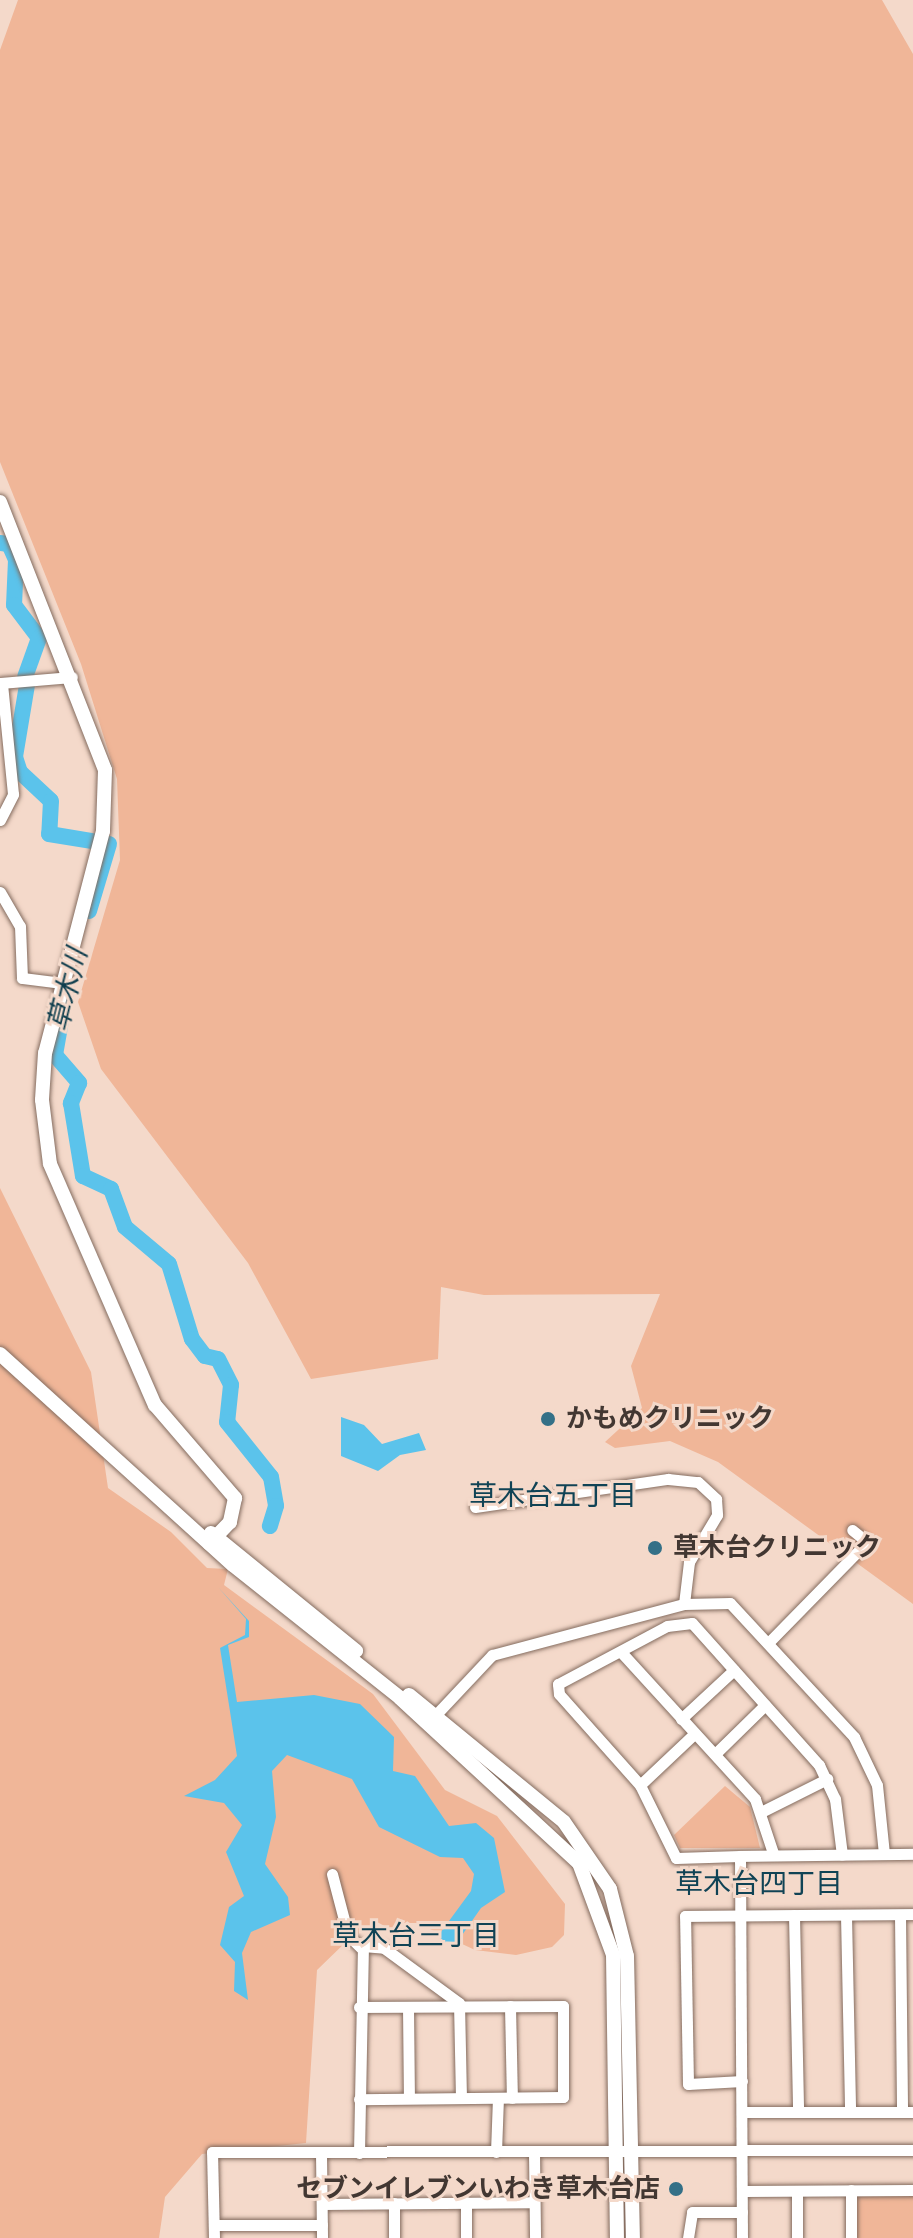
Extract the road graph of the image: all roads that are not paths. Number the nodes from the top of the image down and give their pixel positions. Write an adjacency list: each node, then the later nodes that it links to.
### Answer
1 (0, 502): 2 (street)
2 (72, 677): 3 (street); 9 (street)
3 (1, 684): 4 (street)
4 (5, 755): 6 (street)
5 (0, 795): 6 (street)
6 (14, 804): 7 (street)
7 (0, 820)
8 (0, 892): 9 (street)
9 (63, 983): 13 (street)
10 (0, 1354): 13 (street)
11 (475, 1507): 14 (street)
12 (852, 1530): 15 (street)
13 (213, 1541): 20 (street)
14 (684, 1604): 15 (street); 20 (street)
15 (769, 1642): 27 (street)
16 (621, 1652): 17 (street); 19 (street); 24 (street)
17 (734, 1670): 18 (street); 19 (street)
18 (765, 1705): 22 (street); 23 (street)
19 (681, 1719): 21 (street)
20 (431, 1720): 54 (street)
21 (694, 1734): 22 (street); 24 (street)
22 (715, 1754): 25 (street)
23 (827, 1779): 25 (street); 29 (street)
24 (640, 1785): 30 (street)
25 (763, 1811): 26 (street)
26 (773, 1853): 29 (street); 30 (street)
27 (884, 1854): 28 (street); 29 (street)
28 (913, 1854)
29 (842, 1855)
30 (740, 1856): 33 (street)
31 (332, 1874): 37 (street)
32 (913, 1914): 36 (street)
33 (740, 1915): 34 (street); 42 (street); 42 (street)
34 (794, 1915): 35 (street); 49 (street)
35 (846, 1915): 36 (street); 50 (street)
36 (900, 1915): 51 (street)
37 (361, 1948): 39 (street); 41 (street)
38 (510, 2006): 41 (street); 46 (street); 46 (street)
39 (359, 2007): 40 (street); 47 (street)
40 (408, 2007): 41 (street); 43 (street)
41 (460, 2007): 44 (street)
42 (742, 2081): 48 (street)
43 (409, 2098): 44 (street); 47 (street)
44 (461, 2098): 45 (street)
45 (498, 2098): 46 (street); 55 (street)
46 (512, 2098)
47 (359, 2099): 58 (street)
48 (743, 2112): 49 (street); 52 (street)
49 (798, 2112): 50 (street)
50 (850, 2112): 51 (street)
51 (908, 2112)
52 (742, 2150): 53 (street); 54 (street); 61 (street)
53 (913, 2150)
54 (624, 2151): 56 (street); 75 (street); 76 (street)
55 (496, 2152): 56 (street); 58 (street)
56 (534, 2152): 64 (street)
57 (321, 2153): 58 (street); 66 (street); 68 (street)
58 (359, 2153)
59 (851, 2190): 60 (street); 62 (street); 80 (street)
60 (913, 2190)
61 (743, 2191): 62 (street); 67 (street)
62 (797, 2191): 79 (street)
63 (466, 2202): 64 (street); 65 (street); 73 (street)
64 (534, 2202): 74 (street)
65 (394, 2203): 66 (street); 72 (street)
66 (322, 2204): 69 (street)
67 (742, 2212): 77 (street); 78 (street)
68 (214, 2225): 69 (street); 70 (street)
69 (322, 2225): 71 (street)
70 (214, 2238)
71 (322, 2238)
72 (394, 2238)
73 (466, 2238)
74 (535, 2238)
75 (617, 2238)
76 (633, 2238)
77 (688, 2238)
78 (742, 2238)
79 (797, 2238)
80 (851, 2238)

